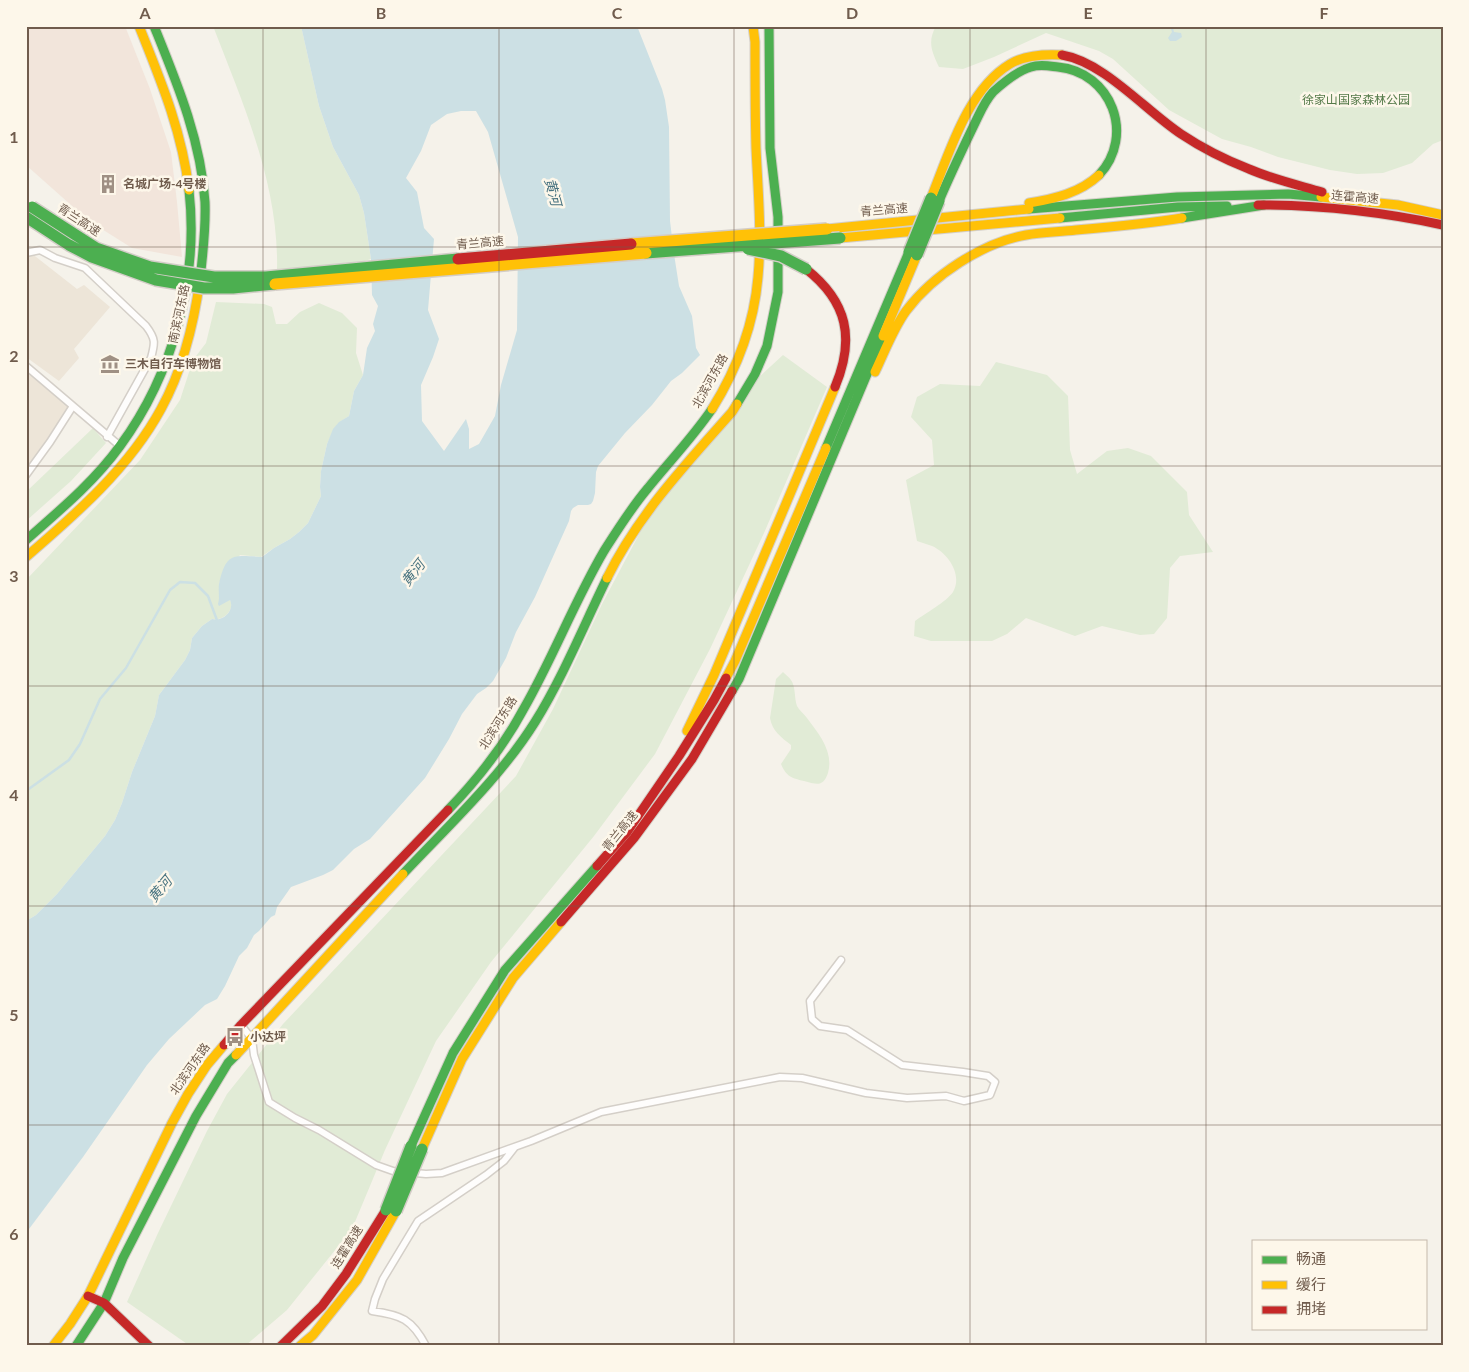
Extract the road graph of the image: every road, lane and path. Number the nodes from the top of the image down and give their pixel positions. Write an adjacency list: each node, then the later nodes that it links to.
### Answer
1 (139, 26): 18 (main road, 南滨河东路)
2 (154, 26): 22 (main road, 南滨河东路)
3 (753, 26): 25 (main road, 北滨河东路)
4 (769, 26): 26 (main road)
5 (935, 199): 6 (main road); 10 (main road); 14 (main road, bridge)
6 (1355, 200): 9 (main road, 连霍高速); 10 (main road)
7 (1264, 205): 11 (main road, 连霍高速); 12 (main road, bridge); 20 (main road)
8 (28, 208): 10 (main road, 青兰高速, bridge); 12 (main road, 青兰高速, bridge)
9 (1443, 215)
10 (946, 218)
11 (1443, 225)
12 (727, 246): 23 (main road, bridge)
13 (26, 253): 17 (street)
14 (913, 254): 20 (main road); 23 (main road)
15 (26, 366): 16 (street)
16 (73, 406): 17 (street); 19 (street)
17 (107, 436): 18 (street)
18 (120, 446): 21 (main road, 南滨河东路)
19 (26, 475)
20 (809, 512): 28 (main road, 青兰高速)
21 (26, 540)
22 (26, 557)
23 (665, 777): 28 (main road, 青兰高速)
24 (841, 960): 27 (street)
25 (241, 1025): 26 (street); 30 (main road, 北滨河东路)
26 (252, 1039): 27 (street); 31 (main road)
27 (516, 1146): 37 (street)
28 (417, 1148): 29 (main road, 连霍高速, bridge)
29 (391, 1211): 35 (main road, 连霍高速); 36 (main road, 连霍高速)
30 (88, 1296): 31 (main road); 33 (main road, 北滨河东路)
31 (104, 1303): 32 (main road); 34 (main road)
32 (79, 1342)
33 (52, 1346)
34 (149, 1346)
35 (281, 1346)
36 (300, 1346)
37 (426, 1346)

